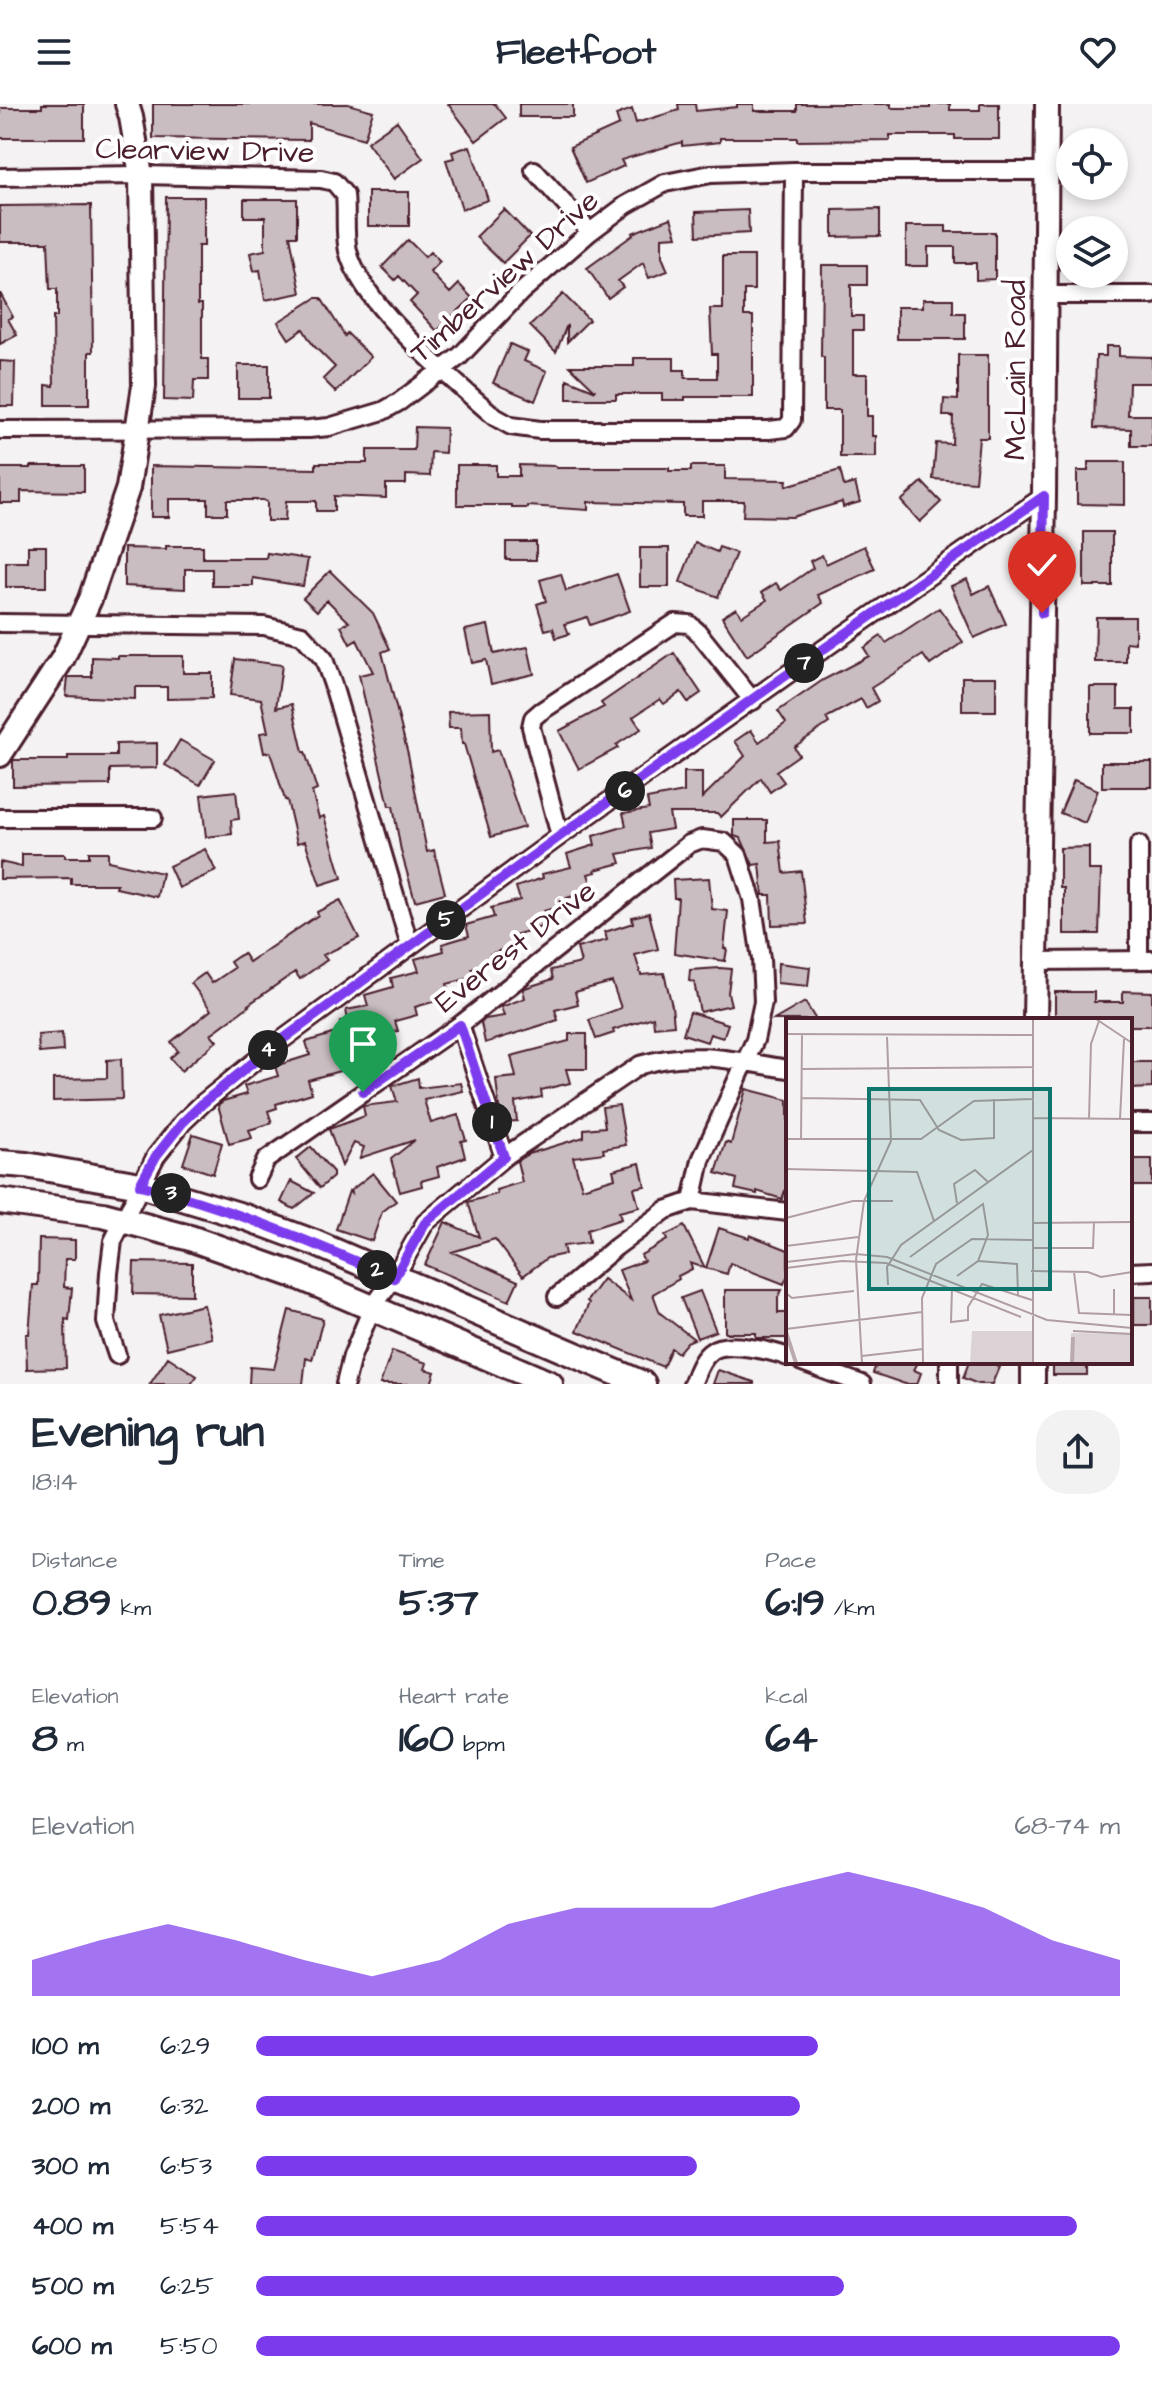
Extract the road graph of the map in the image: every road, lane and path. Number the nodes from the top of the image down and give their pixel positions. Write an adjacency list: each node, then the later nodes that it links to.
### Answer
1 (127, 104): 6 (street)
2 (1047, 104): 5 (street, McLain Road)
3 (534, 170): 8 (street)
4 (794, 171): 5 (street, Timberview Drive); 8 (street, Timberview Drive); 11 (street, Clearview Drive)
5 (1047, 171): 9 (street, McLain Road)
6 (141, 175): 7 (street, Clearview Drive); 11 (street, Clearview Drive); 12 (street)
7 (0, 177)
8 (590, 232): 11 (street, Timberview Drive)
9 (1045, 295): 10 (street); 14 (street, McLain Road)
10 (1152, 295)
11 (443, 371): 12 (street, Timberview Drive)
12 (137, 429): 13 (street, Timberview Drive); 16 (street)
13 (0, 430)
14 (1044, 496): 17 (street); 25 (street, McLain Road)
15 (0, 623): 16 (street)
16 (79, 624): 18 (street); 23 (street)
17 (753, 701): 21 (street); 21 (street)
18 (0, 755)
19 (0, 818): 20 (street)
20 (153, 818)
21 (560, 836): 23 (street)
22 (1139, 845): 24 (street)
23 (410, 946): 33 (street)
24 (1145, 960): 25 (street)
25 (1036, 961): 26 (street, McLain Road)
26 (1035, 1018)
27 (460, 1025): 28 (street, Everest Drive); 30 (street); 32 (street, Everest Drive)
28 (743, 1062): 29 (street); 30 (street); 35 (street, Everest Drive)
29 (786, 1069)
30 (504, 1157): 40 (street)
31 (0, 1163): 33 (main road)
32 (257, 1179)
33 (140, 1185): 37 (street); 40 (main road)
34 (0, 1201): 37 (main road)
35 (692, 1201): 36 (street); 41 (street)
36 (786, 1212)
37 (124, 1219): 42 (main road); 43 (street)
38 (1152, 1271): 39 (street)
39 (1132, 1272)
40 (394, 1278): 42 (street); 48 (main road)
41 (557, 1297)
42 (372, 1308): 46 (main road); 47 (street)
43 (117, 1355)
44 (786, 1357): 49 (street)
45 (807, 1364): 50 (street)
46 (534, 1381)
47 (345, 1384)
48 (643, 1384)
49 (692, 1384)
50 (862, 1384)

